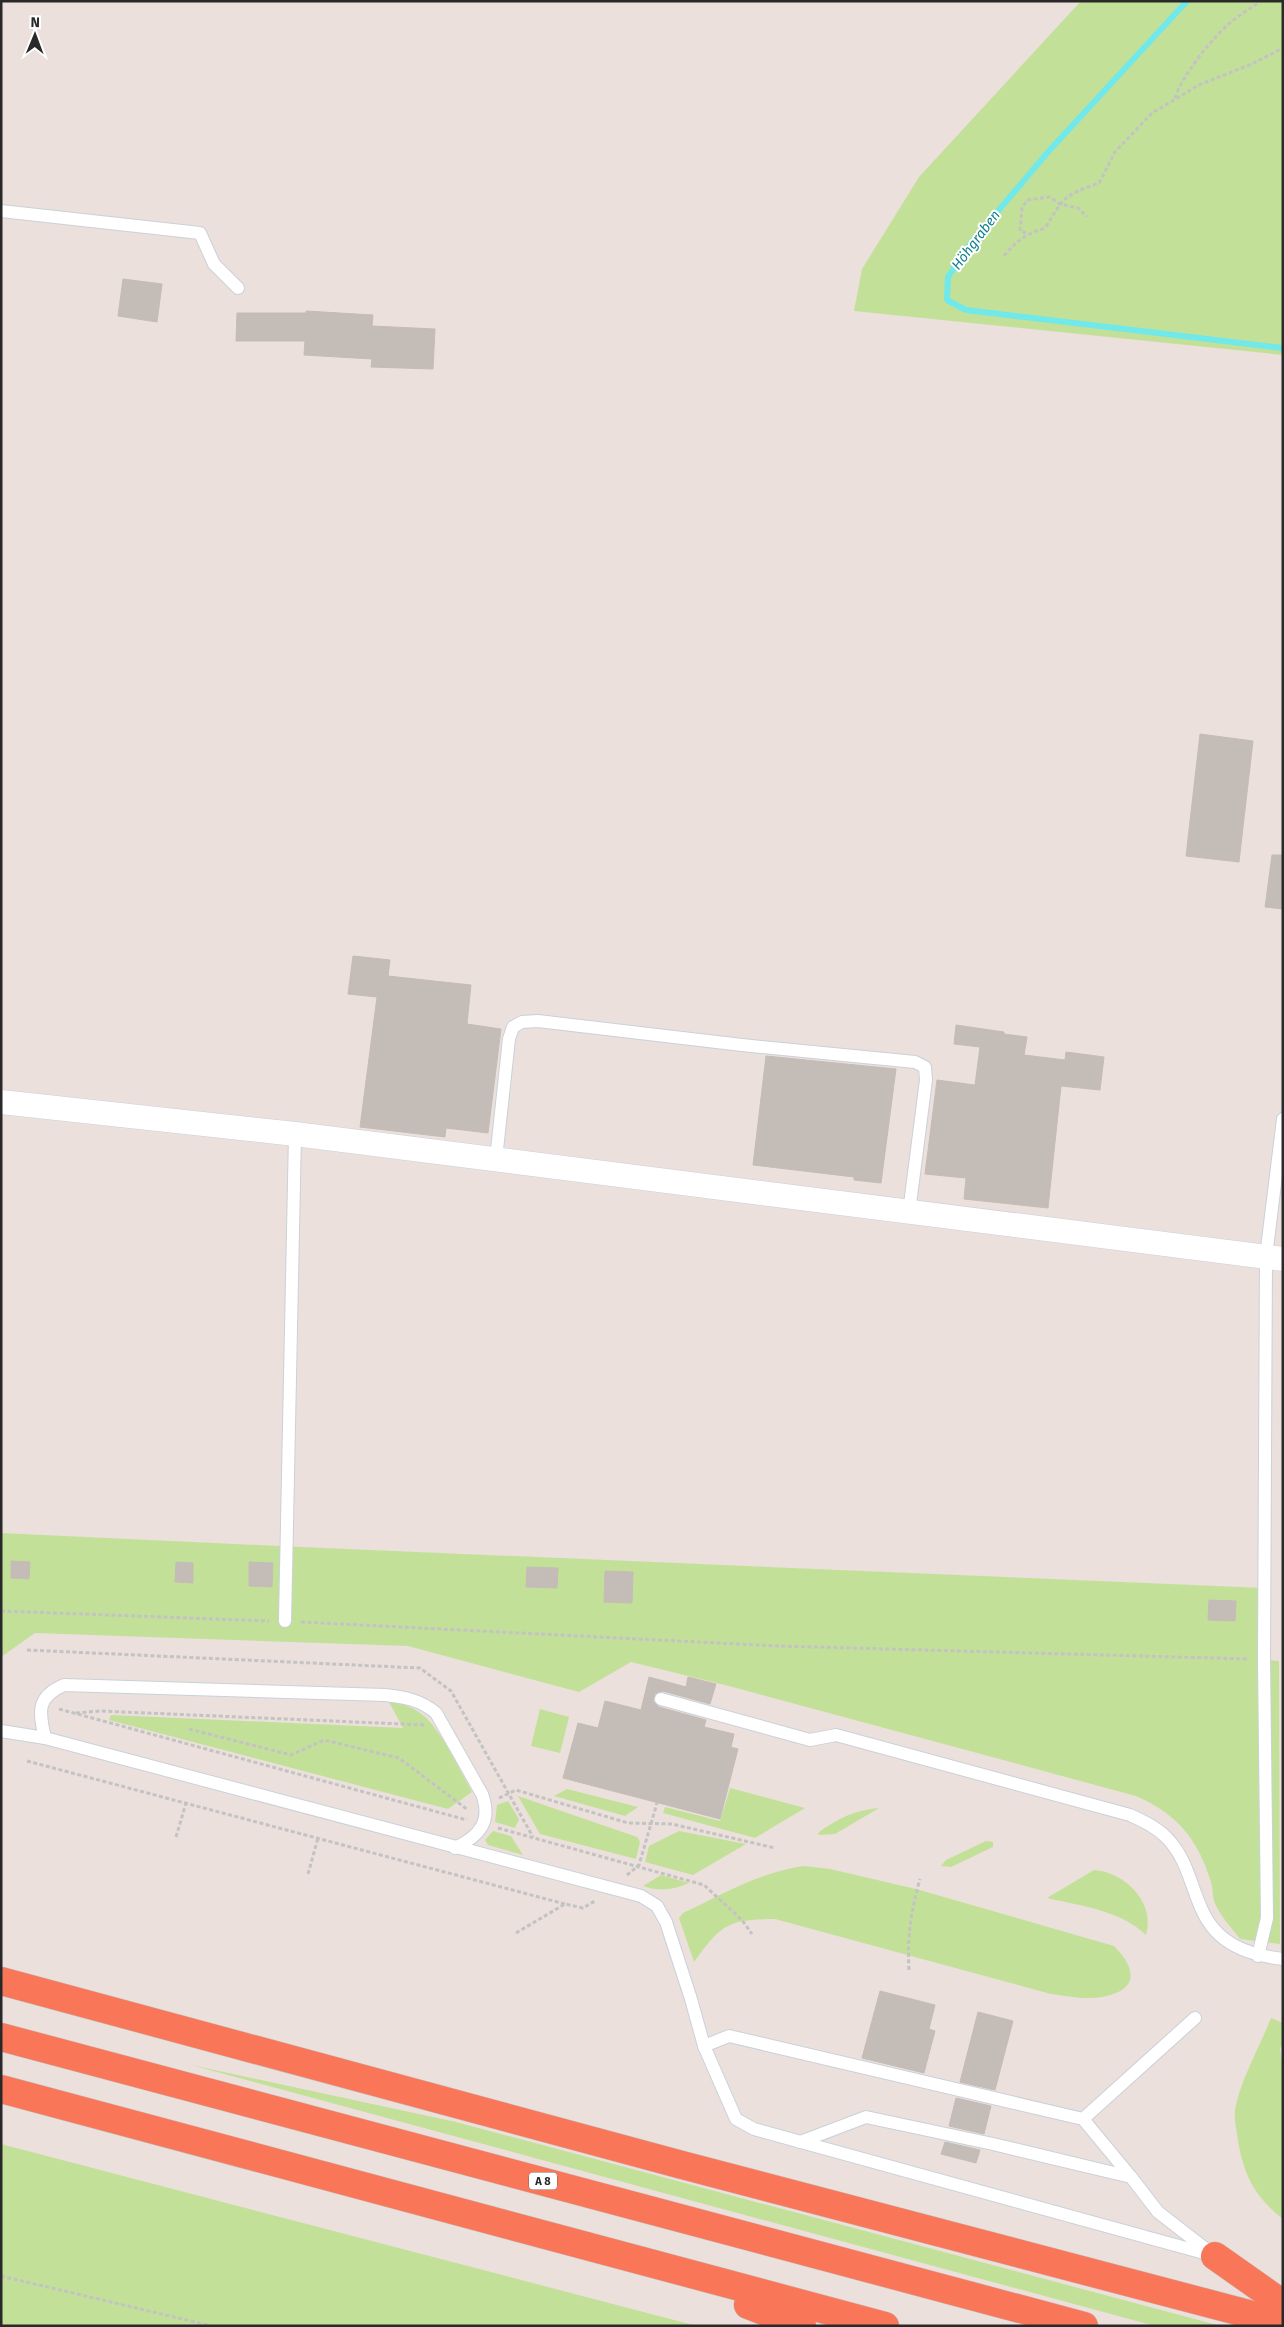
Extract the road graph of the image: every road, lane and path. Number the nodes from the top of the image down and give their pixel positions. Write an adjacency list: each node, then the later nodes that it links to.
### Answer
1 (1261, 1): 3 (path)
2 (1283, 48): 3 (path)
3 (1176, 98): 4 (path)
4 (1060, 204): 6 (path); 7 (path); 7 (path)
5 (1, 211): 9 (lane)
6 (1087, 216)
7 (1027, 234): 8 (path)
8 (1004, 256)
9 (238, 288)
10 (1, 1102): 12 (street)
11 (1283, 1119): 15 (lane)
12 (295, 1134): 13 (street); 17 (lane)
13 (496, 1159): 14 (street); 14 (lane)
14 (909, 1212): 15 (street)
15 (1274, 1258): 18 (lane)
16 (1, 1611): 17 (path)
17 (285, 1621): 18 (path)
18 (1264, 1660): 42 (lane)
19 (661, 1699): 42 (lane)
20 (41, 1704): 21 (path); 22 (lane); 26 (lane)
21 (74, 1713): 22 (path); 31 (path)
22 (443, 1726): 23 (path); 30 (lane)
23 (473, 1727)
24 (189, 1729): 31 (path)
25 (1, 1731): 26 (lane)
26 (45, 1738): 36 (lane)
27 (27, 1761): 28 (path)
28 (186, 1802): 34 (path); 35 (path)
29 (656, 1803): 32 (path)
30 (486, 1805): 32 (path); 33 (lane)
31 (461, 1819): 33 (path)
32 (650, 1824): 37 (path)
33 (483, 1825): 36 (lane); 41 (path)
34 (176, 1838)
35 (318, 1838): 38 (path); 40 (path)
36 (455, 1848): 48 (lane)
37 (774, 1848)
38 (308, 1874)
39 (920, 1879): 44 (path)
40 (564, 1904)
41 (752, 1934)
42 (1258, 1956): 43 (lane)
43 (1283, 1959)
44 (909, 1970)
45 (1, 1981): 57 (highway)
46 (1195, 2018): 50 (lane)
47 (1, 2037): 61 (highway, A 8)
48 (704, 2046): 50 (lane); 51 (lane)
49 (1, 2089): 53 (highway)
50 (1083, 2119): 52 (lane)
51 (800, 2142): 52 (lane); 54 (lane)
52 (1131, 2177): 54 (lane)
53 (606, 2252): 59 (highway); 60 (highway)
54 (1215, 2256): 56 (highway)
55 (1, 2276): 58 (path)
56 (1283, 2304)
57 (1283, 2323)
58 (212, 2326)
59 (802, 2326)
60 (885, 2326)
61 (1084, 2326)

